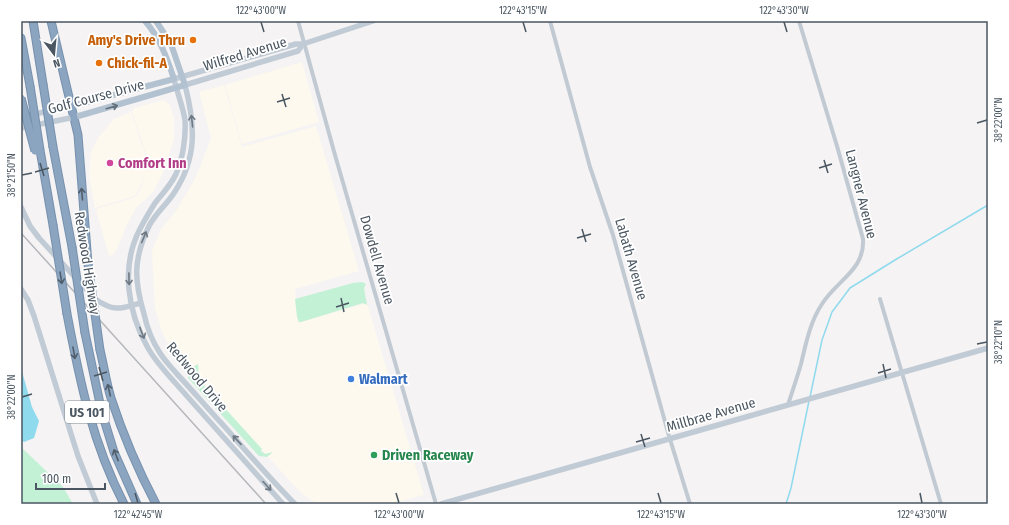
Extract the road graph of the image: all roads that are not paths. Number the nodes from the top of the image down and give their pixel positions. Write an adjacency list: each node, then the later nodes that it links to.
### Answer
1 (33, 21): 39 (highway, Redwood Highway / US 101, one-way to 1, bridge)
2 (51, 21): 16 (highway)
3 (145, 21): 12 (main road, Redwood Drive)
4 (156, 21): 11 (main road, Redwood Drive)
5 (298, 21): 10 (street, Dowdell Avenue)
6 (373, 21): 10 (street)
7 (550, 21): 36 (street, Labath Avenue)
8 (799, 21): 35 (street, Langner Avenue)
9 (21, 38): 17 (highway, Redwood Highway / US 101, bridge)
10 (303, 44): 11 (street, Wilfred Avenue); 13 (street, Wilfred Avenue); 43 (street, Dowdell Avenue)
11 (182, 77): 12 (street, Wilfred Avenue); 13 (main road, Redwood Drive)
12 (174, 79): 14 (street, Redwood Drive); 16 (main road, Golf Course Drive)
13 (185, 85): 14 (main road, Wilfred Avenue); 23 (street, Redwood Drive, one-way to 13)
14 (176, 88): 18 (main road, Golf Course Drive, one-way to 14); 22 (street, Redwood Drive)
15 (21, 98): 21 (highway, bridge)
16 (72, 106): 17 (street, Golf Course Drive); 18 (highway)
17 (34, 115): 19 (street, Golf Course Drive); 21 (highway, Redwood Highway / US 101, bridge)
18 (75, 117): 20 (street, Golf Course Drive); 40 (highway, one-way to 18, bridge)
19 (21, 118)
20 (21, 128)
21 (38, 151): 38 (highway, Redwood Highway / US 101, one-way to 38, bridge)
22 (182, 155): 23 (street); 24 (street, Redwood Drive)
23 (190, 157): 26 (street, Redwood Drive)
24 (155, 204): 26 (street); 27 (street, Redwood Drive)
25 (21, 207): 32 (street)
26 (161, 209): 28 (street, Redwood Drive, one-way to 26)
27 (130, 256): 28 (street); 32 (street, Redwood Drive, one-way to 32)
28 (138, 257): 31 (street, Redwood Drive)
29 (21, 289): 37 (street)
30 (880, 299): 34 (street)
31 (140, 302): 32 (street); 42 (street, Redwood Drive, one-way to 31)
32 (132, 305): 41 (street, Redwood Drive, one-way to 41)
33 (988, 348): 34 (street, Millbrae Avenue)
34 (902, 373): 35 (street, Millbrae Avenue); 46 (street)
35 (788, 405): 36 (street, Millbrae Avenue)
36 (670, 439): 44 (street, Millbrae Avenue); 45 (street, Labath Avenue)
37 (97, 504)
38 (124, 504)
39 (137, 504)
40 (156, 504)
41 (283, 504)
42 (295, 504)
43 (436, 504)
44 (441, 504)
45 (690, 504)
46 (941, 504)

